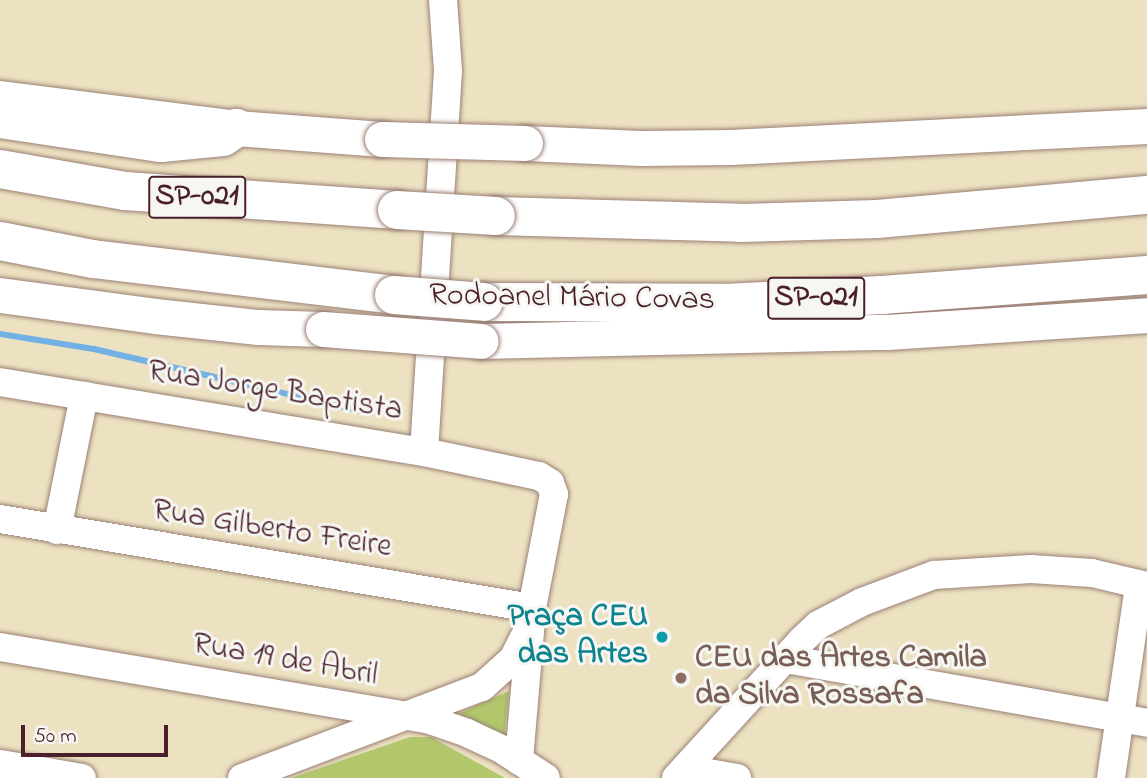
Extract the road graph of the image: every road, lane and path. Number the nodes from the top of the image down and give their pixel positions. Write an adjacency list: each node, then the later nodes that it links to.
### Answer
1 (443, 0): 14 (street)
2 (0, 98): 5 (main road)
3 (0, 119): 5 (highway)
4 (1147, 126): 5 (main road, bridge)
5 (236, 128)
6 (0, 169): 7 (highway, SP-021, bridge)
7 (1147, 195)
8 (0, 240): 9 (highway, Rodoanel Mário Covas / SP-021, bridge)
9 (1147, 275)
10 (0, 295): 11 (main road, bridge)
11 (1147, 315)
12 (0, 382): 13 (street, Rua Jorge Baptista)
13 (83, 396): 14 (street, Rua Jorge Baptista); 16 (street)
14 (424, 452): 18 (street, Rua Jorge Baptista)
15 (0, 519): 16 (street, Rua Gilberto Freire)
16 (57, 530): 18 (street, Rua Gilberto Freire)
17 (1143, 585): 20 (street); 22 (street)
18 (531, 616): 21 (street); 23 (street)
19 (0, 648): 21 (street, Rua 19 de Abril)
20 (785, 659): 22 (street); 25 (street)
21 (402, 716): 23 (street, Rua 19 de Abril); 27 (street)
22 (1134, 721): 30 (street)
23 (519, 760): 28 (street, Rua 19 de Abril)
24 (0, 764): 26 (street)
25 (681, 773): 29 (street)
26 (82, 778)
27 (242, 778)
28 (545, 778)
29 (737, 778)
30 (1111, 778)

